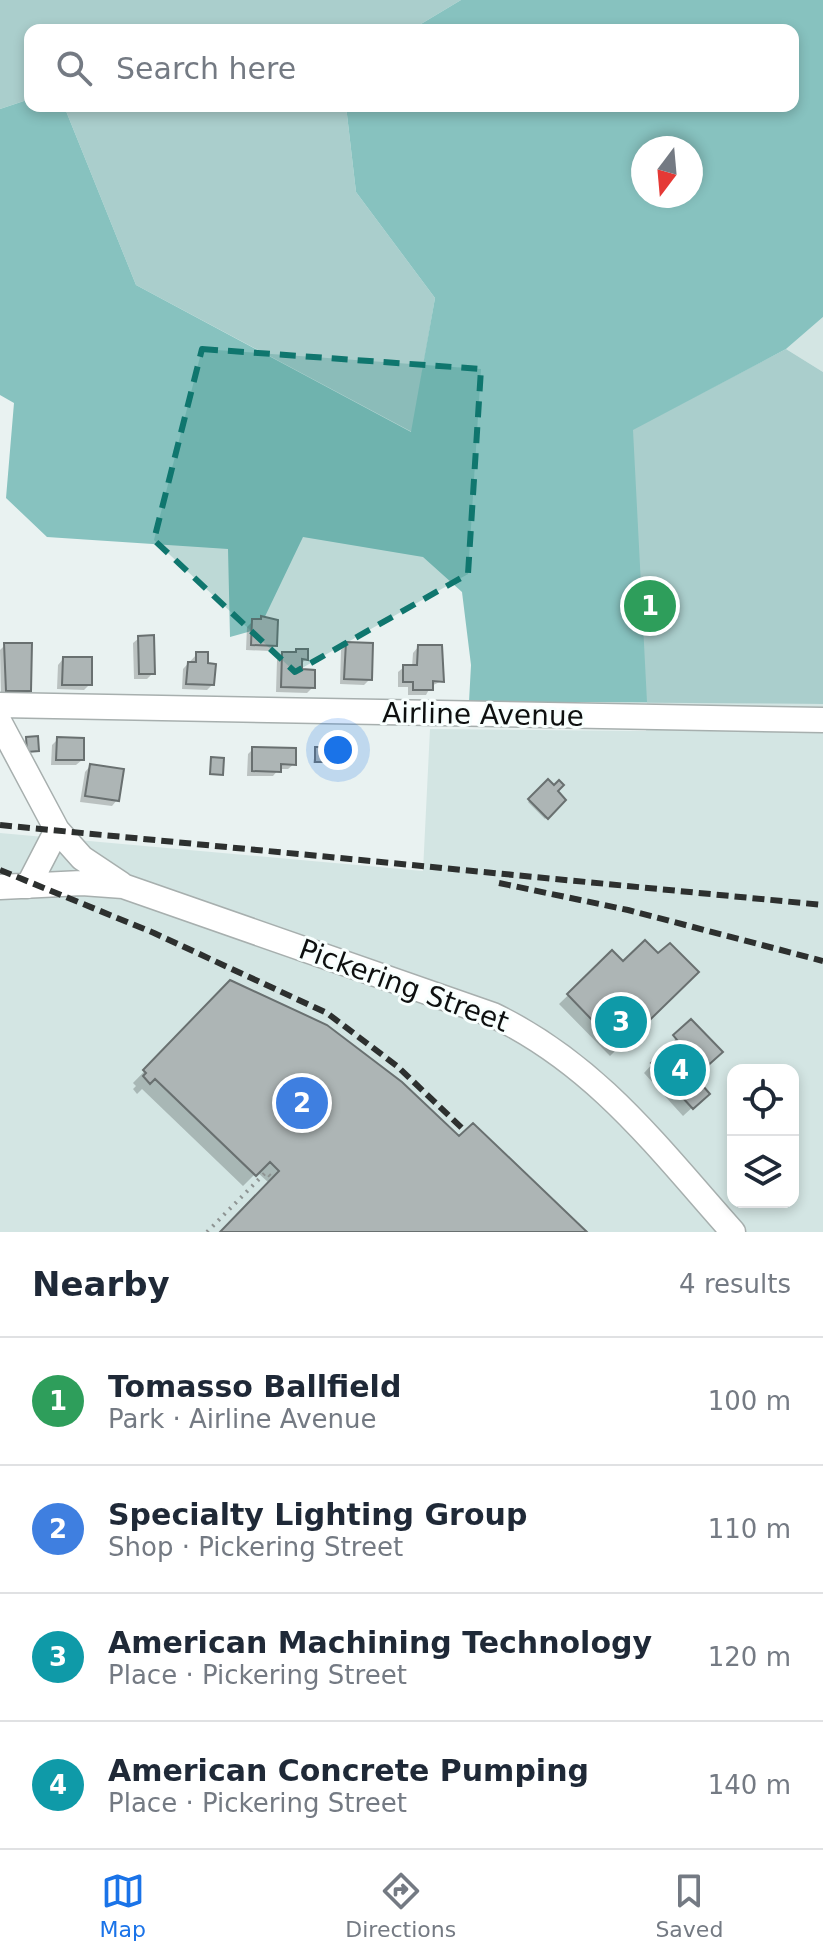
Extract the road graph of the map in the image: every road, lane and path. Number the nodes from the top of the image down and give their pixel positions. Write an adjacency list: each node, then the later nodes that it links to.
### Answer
1 (0, 705): 2 (street, Airline Avenue)
2 (823, 720)
3 (0, 723): 4 (street)
4 (57, 830): 5 (street); 6 (street)
5 (28, 886): 6 (street, Pickering Street); 7 (street, Pickering Street)
6 (123, 886): 10 (street, Pickering Street)
7 (0, 887)
8 (272, 1178): 9 (path)
9 (207, 1232)
10 (733, 1232)

